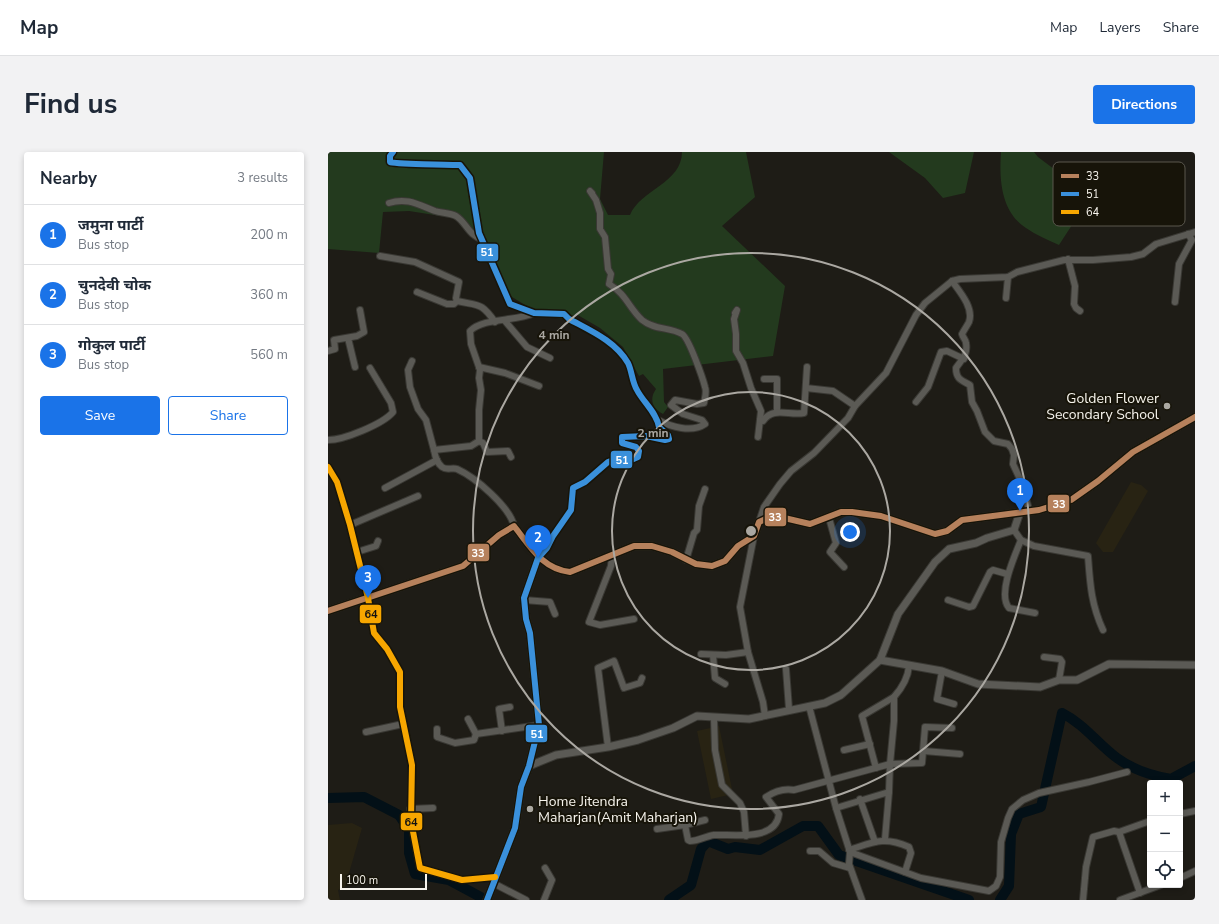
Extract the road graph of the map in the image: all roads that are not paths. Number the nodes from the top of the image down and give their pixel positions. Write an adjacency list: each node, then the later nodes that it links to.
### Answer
1 (393, 152): 5 (street)
2 (592, 193): 36 (street)
3 (389, 203): 5 (street)
4 (1192, 233): 7 (street); 13 (street)
5 (482, 239): 17 (street)
6 (380, 256): 12 (street)
7 (1068, 259): 8 (street); 15 (street)
8 (1008, 277): 9 (street); 11 (street)
9 (952, 281): 23 (street); 33 (street)
10 (417, 292): 12 (street)
11 (1006, 298)
12 (457, 301): 19 (street)
13 (1175, 302)
14 (360, 310): 20 (street)
15 (1080, 311)
16 (735, 313): 37 (street)
17 (534, 314): 18 (street); 36 (street)
18 (505, 321): 19 (street); 22 (street)
19 (495, 322): 26 (street)
20 (348, 338): 21 (street); 25 (street)
21 (328, 351)
22 (550, 358)
23 (964, 359): 32 (street); 48 (street)
24 (412, 361): 41 (street)
25 (355, 367)
26 (479, 367): 30 (street); 40 (street)
27 (807, 367): 31 (street)
28 (370, 368): 39 (street)
29 (764, 379): 34 (street)
30 (539, 386)
31 (806, 388): 33 (street); 34 (street)
32 (916, 402)
33 (855, 406): 51 (street)
34 (777, 412): 37 (street)
35 (1195, 417): 48 (street)
36 (658, 420): 60 (street)
37 (760, 420): 38 (street)
38 (758, 437)
39 (328, 440)
40 (479, 441): 41 (street); 42 (street)
41 (434, 450): 43 (street)
42 (511, 457)
43 (437, 460): 45 (street); 53 (street)
44 (328, 467): 52 (street)
45 (385, 488)
46 (705, 489): 61 (street)
47 (418, 496): 52 (street)
48 (1029, 511): 49 (street)
49 (1020, 512): 50 (street); 54 (street)
50 (829, 518): 51 (street); 62 (street)
51 (759, 522): 55 (street)
52 (350, 525): 58 (street)
53 (514, 526): 60 (street); 64 (street)
54 (1014, 530): 56 (street); 76 (street)
55 (754, 536): 61 (street); 72 (street)
56 (1021, 540): 63 (street); 71 (street)
57 (378, 541): 58 (street)
58 (357, 552): 64 (street)
59 (612, 555): 60 (street); 61 (street); 70 (street)
60 (538, 558): 65 (street)
61 (686, 560)
62 (844, 567)
63 (1007, 574): 66 (street); 68 (street)
64 (368, 598): 67 (street); 92 (street)
65 (524, 600): 69 (street); 93 (street)
66 (948, 600)
67 (328, 611)
68 (1035, 613)
69 (555, 614)
70 (634, 618)
71 (1103, 630)
72 (748, 652): 74 (street); 89 (street)
73 (701, 654): 74 (street)
74 (713, 655): 83 (street)
75 (1044, 657): 82 (street)
76 (880, 660): 78 (street); 86 (street)
77 (1195, 665): 82 (street)
78 (910, 666): 80 (street); 84 (street)
79 (786, 669): 88 (street)
80 (942, 671): 82 (street); 85 (street)
81 (642, 678): 100 (street)
82 (1059, 680)
83 (725, 684)
84 (894, 697): 99 (street); 104 (street)
85 (954, 704)
86 (809, 706): 88 (street); 108 (street)
87 (510, 707): 96 (street)
88 (789, 710): 89 (street)
89 (765, 716): 90 (street)
90 (714, 718): 100 (street); 121 (street)
91 (468, 720): 98 (street)
92 (403, 724): 97 (street); 113 (street)
93 (539, 725): 96 (street); 105 (street)
94 (952, 728): 102 (street)
95 (437, 729): 98 (street)
96 (502, 730): 98 (street)
97 (366, 732)
98 (476, 734)
99 (870, 744): 101 (street); 106 (street)
100 (608, 748): 105 (street)
101 (844, 750)
102 (924, 751): 103 (street); 104 (street)
103 (960, 754)
104 (890, 764): 106 (street); 109 (street)
105 (529, 766): 131 (street)
106 (876, 768): 108 (street)
107 (1127, 772): 128 (street)
108 (829, 779): 112 (street); 121 (street)
109 (889, 792): 110 (street); 122 (street)
110 (860, 799): 112 (street); 123 (street)
111 (433, 808): 113 (street)
112 (836, 808): 125 (street)
113 (410, 809): 131 (street)
114 (1195, 811): 115 (street)
115 (1183, 813)
116 (705, 820): 118 (street)
117 (1147, 822): 120 (street)
118 (685, 825): 119 (street); 121 (street)
119 (657, 828)
120 (1120, 832): 133 (street); 138 (street)
121 (746, 836)
122 (885, 839): 123 (street); 128 (street)
123 (875, 842): 125 (street)
124 (810, 851): 126 (street)
125 (850, 852): 126 (street); 128 (street)
126 (849, 866): 137 (street)
127 (545, 868): 136 (street)
128 (905, 872)
129 (1195, 872): 130 (street)
130 (1183, 877)
131 (494, 882): 134 (street); 135 (street)
132 (1153, 888): 133 (street)
133 (1140, 893): 139 (street)
134 (487, 900)
135 (526, 900)
136 (544, 900)
137 (862, 900)
138 (1083, 900)
139 (1120, 900)

